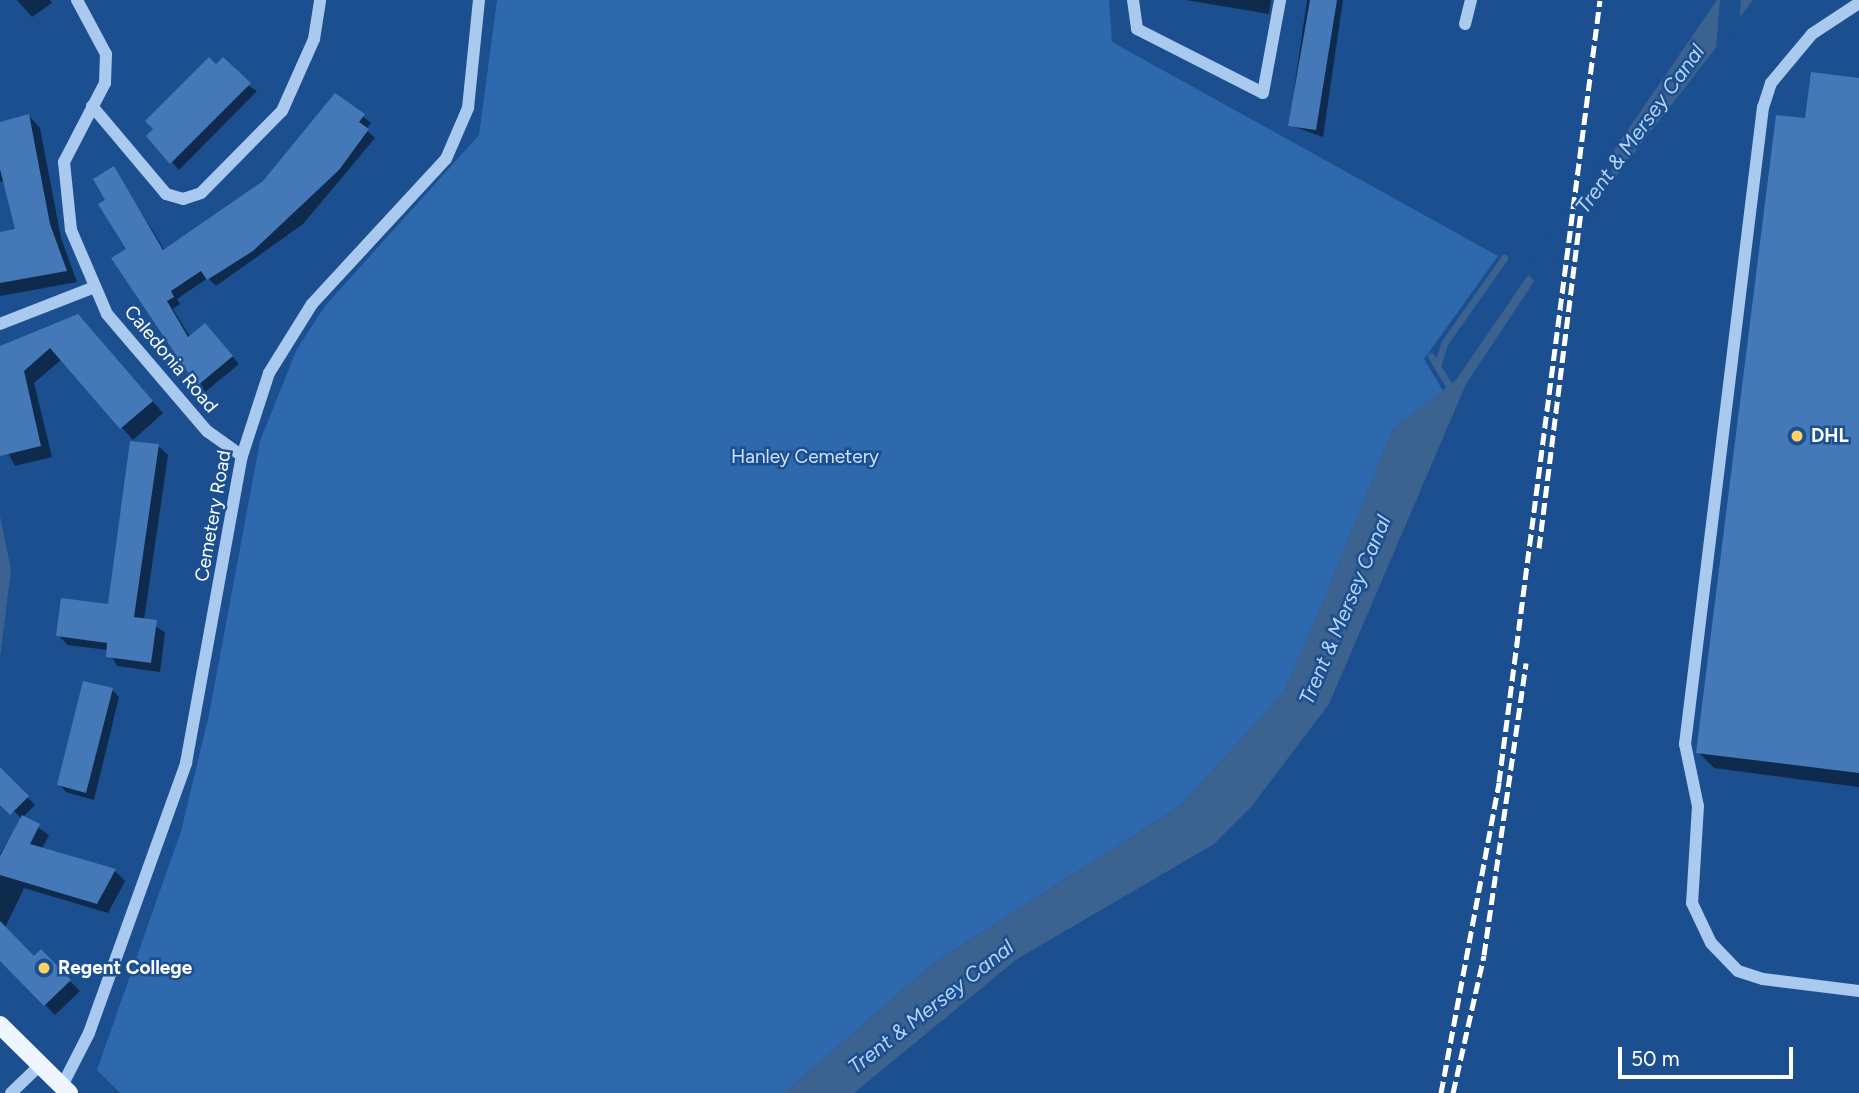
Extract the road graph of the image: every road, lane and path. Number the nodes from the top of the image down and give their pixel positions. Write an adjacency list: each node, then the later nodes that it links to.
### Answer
1 (77, 0): 9 (street, Caledonia Road)
2 (320, 0): 9 (street)
3 (479, 0): 12 (street, Cemetery Road)
4 (1133, 0): 5 (street)
5 (1280, 0)
6 (1471, 0): 8 (street)
7 (1859, 3): 13 (street)
8 (1465, 24)
9 (92, 106): 10 (street, Caledonia Road)
10 (95, 287): 11 (street); 12 (street, Caledonia Road)
11 (0, 324)
12 (242, 456): 16 (street, Cemetery Road)
13 (1859, 990)
14 (0, 1025): 15 (main road)
15 (40, 1065): 16 (main road); 17 (street)
16 (65, 1090)
17 (11, 1093)

